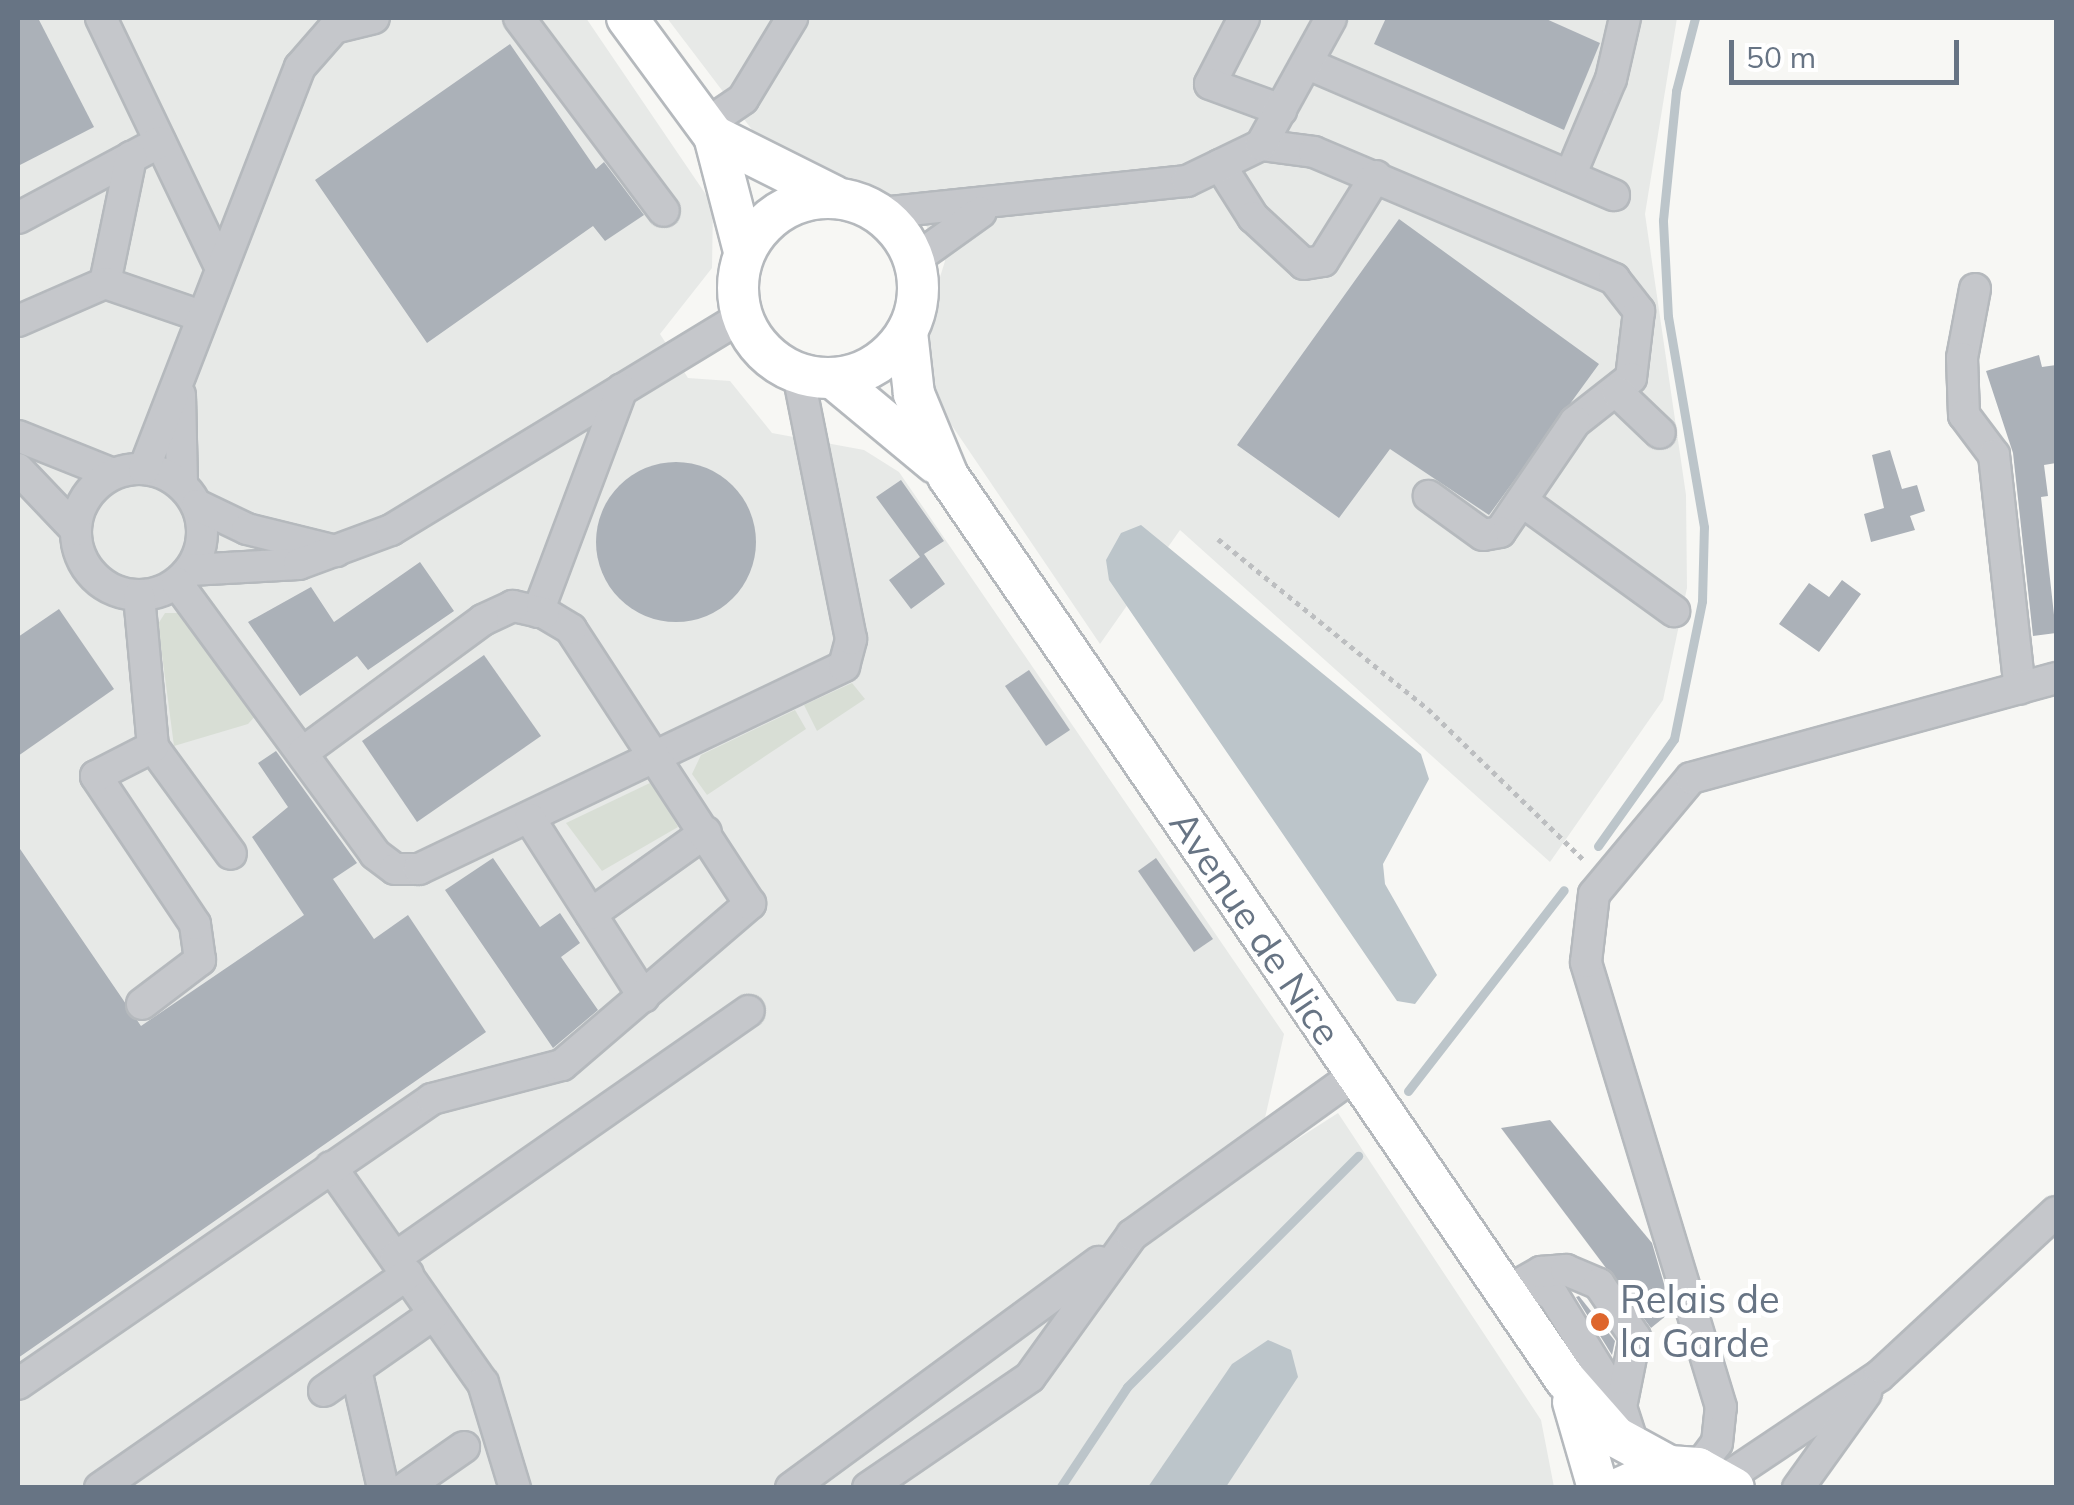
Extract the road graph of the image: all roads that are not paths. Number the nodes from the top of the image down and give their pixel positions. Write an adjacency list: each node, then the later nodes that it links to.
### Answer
1 (100, 18): 12 (street)
2 (374, 18): 26 (street)
3 (519, 18): 21 (street)
4 (627, 18): 11 (main road)
5 (792, 18): 11 (street)
6 (1244, 18): 10 (street)
7 (1331, 18): 9 (street)
8 (1625, 18): 17 (street)
9 (1308, 64): 10 (street); 17 (street)
10 (1282, 110): 13 (street)
11 (710, 130): 19 (main road); 24 (main road)
12 (160, 142): 14 (street); 26 (street)
13 (1261, 145): 15 (street); 16 (street)
14 (131, 157): 23 (street); 27 (street)
15 (1220, 165): 16 (street); 20 (street)
16 (1376, 176): 36 (street)
17 (1570, 176): 18 (street)
18 (1614, 194)
19 (838, 198): 22 (main road); 24 (main road)
20 (988, 208): 22 (street); 25 (street)
21 (664, 210)
22 (881, 213): 25 (main road)
23 (18, 218)
24 (744, 251): 30 (main road)
25 (914, 260): 32 (main road)
26 (218, 262): 29 (street)
27 (105, 283): 29 (street); 31 (street)
28 (1975, 289): 53 (street)
29 (198, 315): 34 (street)
30 (741, 317): 33 (main road); 35 (street)
31 (18, 321)
32 (907, 332): 33 (main road); 42 (main road, Avenue de Nice)
33 (816, 377): 42 (main road, Avenue de Nice); 56 (street)
34 (180, 387): 40 (street); 43 (street)
35 (622, 389): 47 (street); 51 (street)
36 (1617, 392): 37 (street); 45 (street)
37 (1660, 433)
38 (18, 436): 41 (street)
39 (18, 469): 46 (street)
40 (144, 469): 41 (street); 43 (street)
41 (113, 474): 46 (street)
42 (948, 476): 64 (main road, Avenue de Nice)
43 (189, 495): 47 (street); 48 (street)
44 (1430, 496): 45 (street)
45 (1522, 501): 50 (street)
46 (76, 530): 49 (street)
47 (339, 552): 48 (street)
48 (184, 577): 49 (street); 55 (street)
49 (139, 596): 54 (street)
50 (1674, 611)
51 (538, 612): 55 (street); 56 (street)
52 (2056, 678): 53 (street)
53 (2020, 689): 78 (street)
54 (152, 748): 59 (street); 62 (street)
55 (303, 752): 57 (street)
56 (655, 762): 57 (street); 58 (street)
57 (530, 819): 60 (street)
58 (706, 832): 60 (street); 61 (street)
59 (231, 854)
60 (591, 914): 61 (street)
61 (644, 996): 65 (street)
62 (142, 1004)
63 (749, 1011): 68 (street)
64 (1354, 1075): 67 (street); 69 (main road, Avenue de Nice)
65 (331, 1167): 68 (street); 74 (street)
66 (2056, 1212): 72 (street)
67 (1132, 1235): 83 (street); 84 (street)
68 (402, 1266): 70 (street); 79 (street)
69 (1515, 1287): 73 (main road, Avenue de Nice); 76 (street); 76 (street)
70 (434, 1314): 71 (street); 82 (street)
71 (356, 1370): 75 (street); 80 (street)
72 (1879, 1376): 78 (street); 87 (street)
73 (1565, 1380): 78 (main road, Avenue de Nice); 85 (main road, Avenue de Nice)
74 (18, 1384)
75 (324, 1391)
76 (1621, 1407): 78 (street)
77 (464, 1447): 81 (street)
78 (1692, 1470): 86 (main road)
79 (100, 1488)
80 (383, 1488)
81 (405, 1488)
82 (514, 1488)
83 (791, 1488)
84 (868, 1488)
85 (1598, 1488)
86 (1620, 1488)
87 (1798, 1488)

